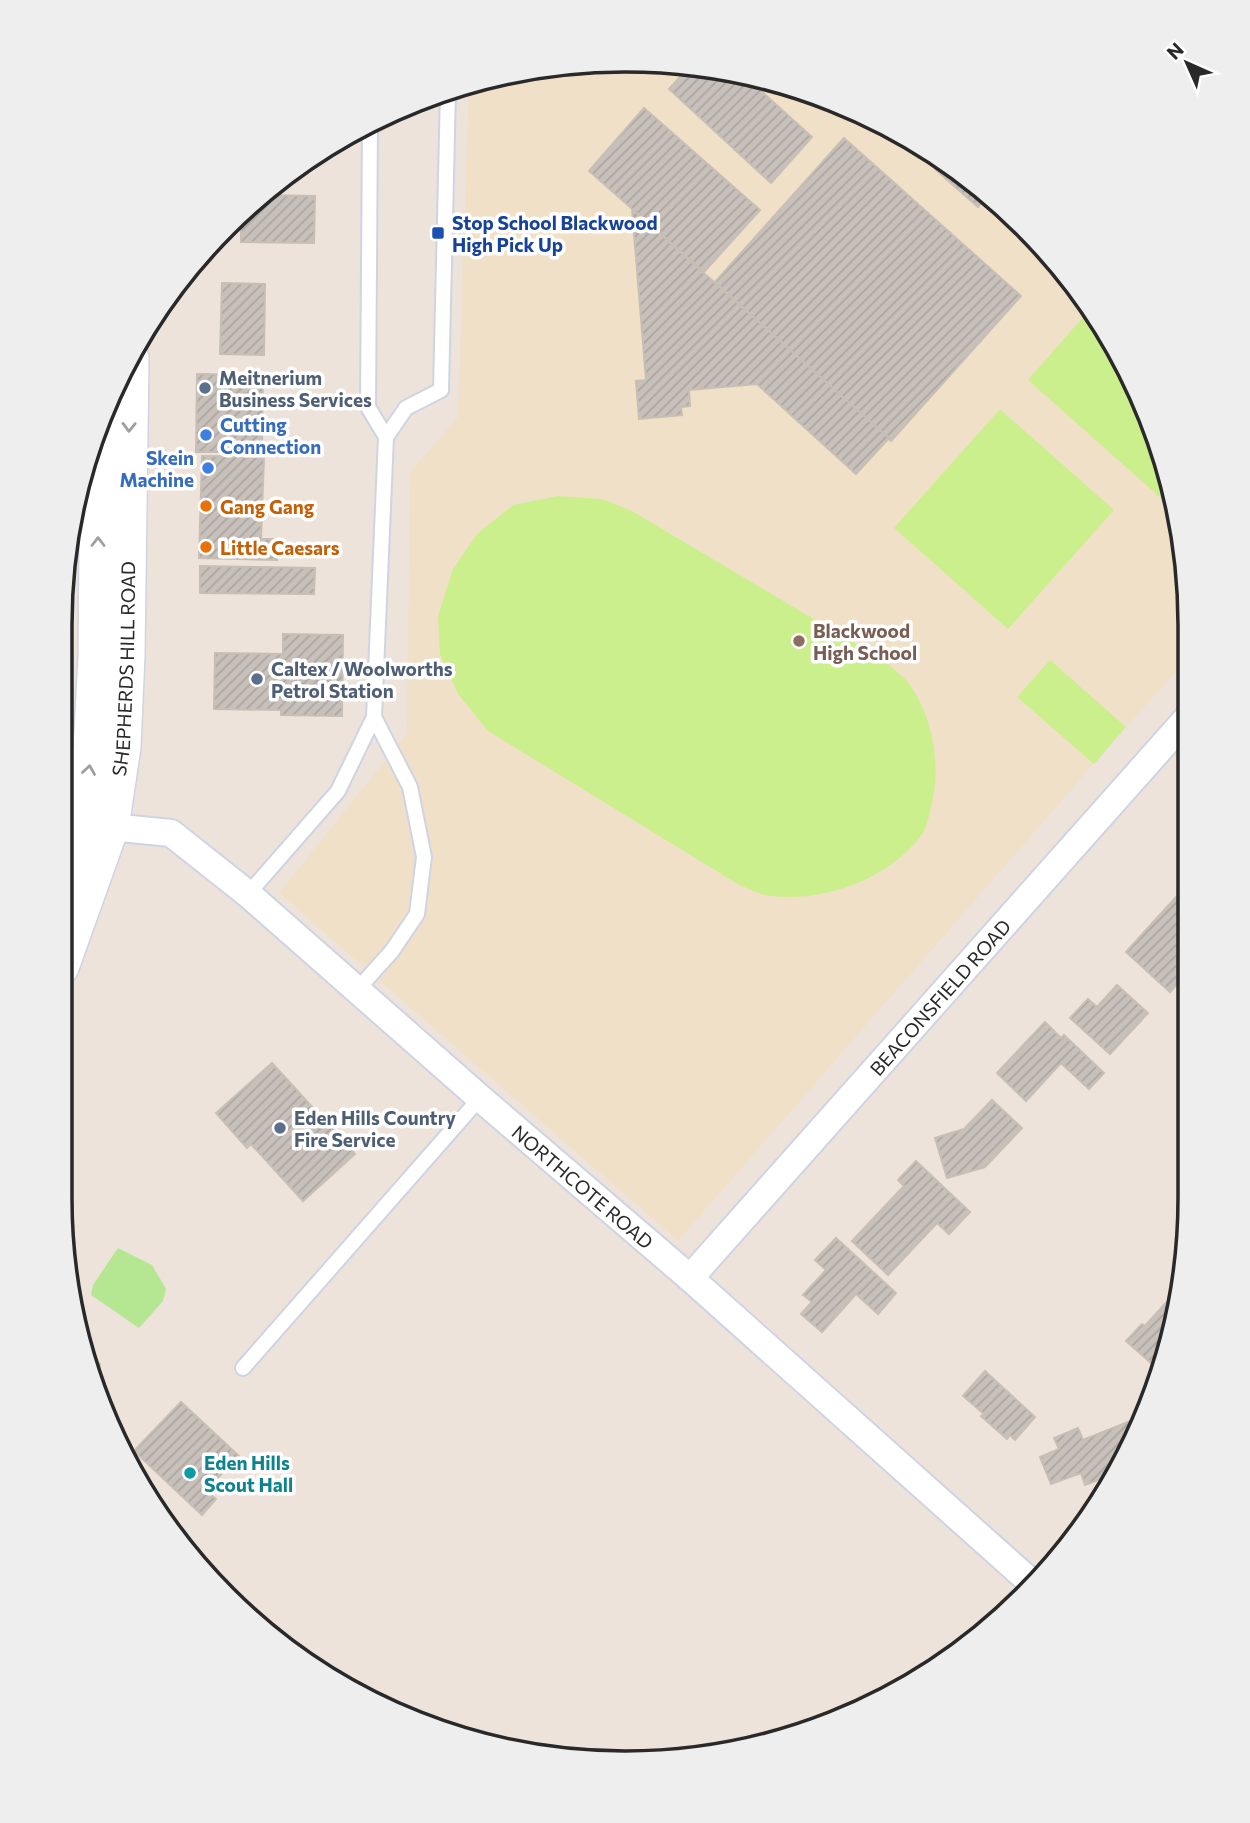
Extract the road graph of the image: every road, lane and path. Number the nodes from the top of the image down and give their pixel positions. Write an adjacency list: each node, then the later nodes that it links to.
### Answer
1 (448, 101): 4 (lane)
2 (370, 134): 4 (lane)
3 (130, 379): 8 (main road, SHEPHERDS HILL ROAD, one-way to 8)
4 (386, 437): 6 (lane)
5 (99, 455): 8 (main road, SHEPHERDS HILL ROAD, one-way to 5)
6 (373, 718): 11 (lane); 12 (lane)
7 (1178, 730): 14 (street, BEACONSFIELD ROAD)
8 (83, 819): 9 (main road, SHEPHERDS HILL ROAD); 10 (main road, SHEPHERDS HILL ROAD); 11 (street, NORTHCOTE ROAD)
9 (72, 850)
10 (72, 890)
11 (248, 894): 12 (street, NORTHCOTE ROAD)
12 (358, 990): 13 (street, NORTHCOTE ROAD)
13 (480, 1098): 14 (street, NORTHCOTE ROAD); 15 (lane)
14 (690, 1278): 16 (street, NORTHCOTE ROAD)
15 (243, 1368)
16 (1026, 1578)

